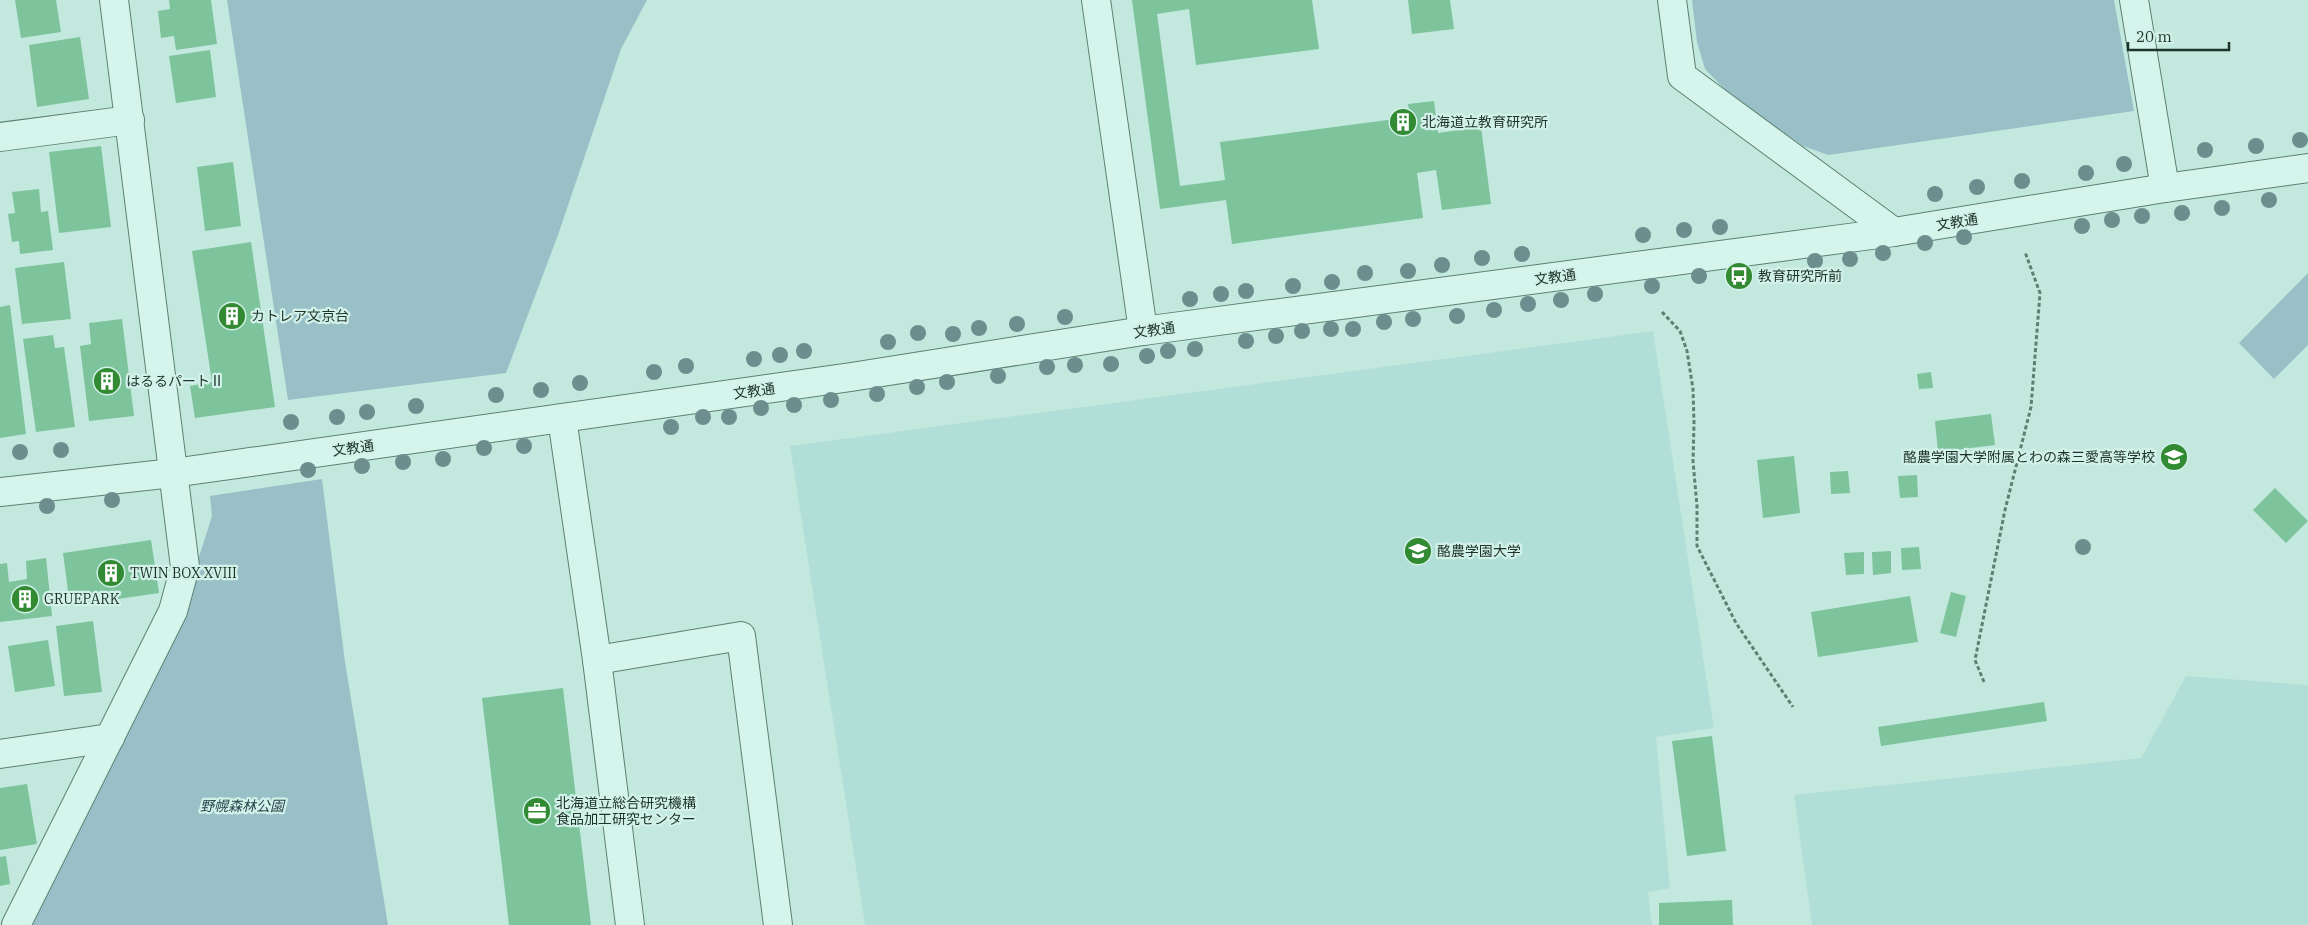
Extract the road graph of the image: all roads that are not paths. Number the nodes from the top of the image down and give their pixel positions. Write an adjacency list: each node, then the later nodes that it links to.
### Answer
1 (114, 0): 5 (street)
2 (1096, 0): 10 (street)
3 (1672, 0): 9 (street)
4 (2134, 0): 8 (street)
5 (130, 120): 6 (street); 12 (street)
6 (0, 138)
7 (2308, 168): 8 (street, 文教通)
8 (2164, 188): 9 (street, 文教通)
9 (1894, 232): 10 (street, 文教通)
10 (1144, 331): 11 (street, 文教通)
11 (562, 418): 12 (street, 文教通); 14 (street)
12 (173, 473): 13 (street, 文教通); 15 (street)
13 (0, 492)
14 (596, 660): 18 (street); 19 (street)
15 (110, 738): 16 (street); 17 (street)
16 (0, 754)
17 (13, 925)
18 (630, 925)
19 (778, 925)

